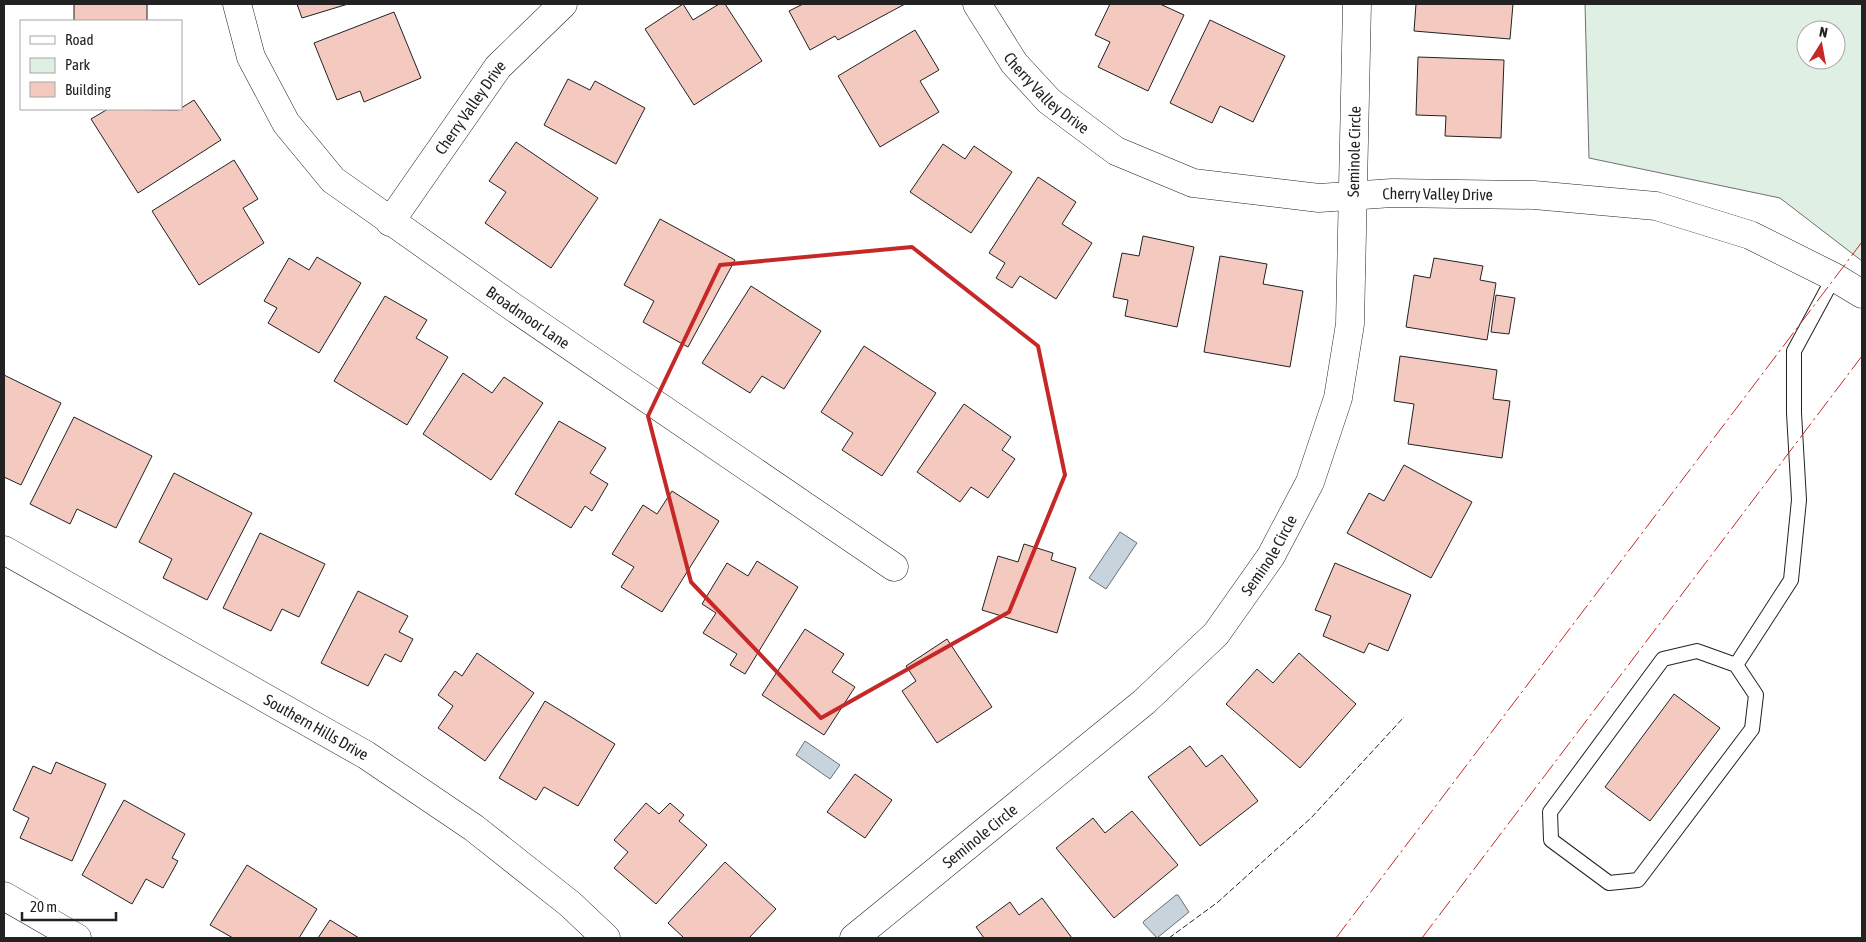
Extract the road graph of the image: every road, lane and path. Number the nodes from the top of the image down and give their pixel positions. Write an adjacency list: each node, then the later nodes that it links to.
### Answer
1 (237, 4): 6 (street, Broadmoor Lane)
2 (563, 4): 6 (street, Cherry Valley Drive)
3 (977, 4): 5 (street, Cherry Valley Drive)
4 (1357, 4): 5 (street, Seminole Circle)
5 (1352, 195): 7 (street, Cherry Valley Drive); 15 (street, Seminole Circle)
6 (390, 222): 10 (street, Broadmoor Lane)
7 (1834, 277): 8 (street, Cherry Valley Drive); 11 (lane)
8 (1862, 294)
9 (4, 550): 14 (street, Southern Hills Drive)
10 (894, 567)
11 (1736, 665): 11 (lane)
12 (4, 896): 13 (street)
13 (77, 938)
14 (606, 938)
15 (854, 938)

